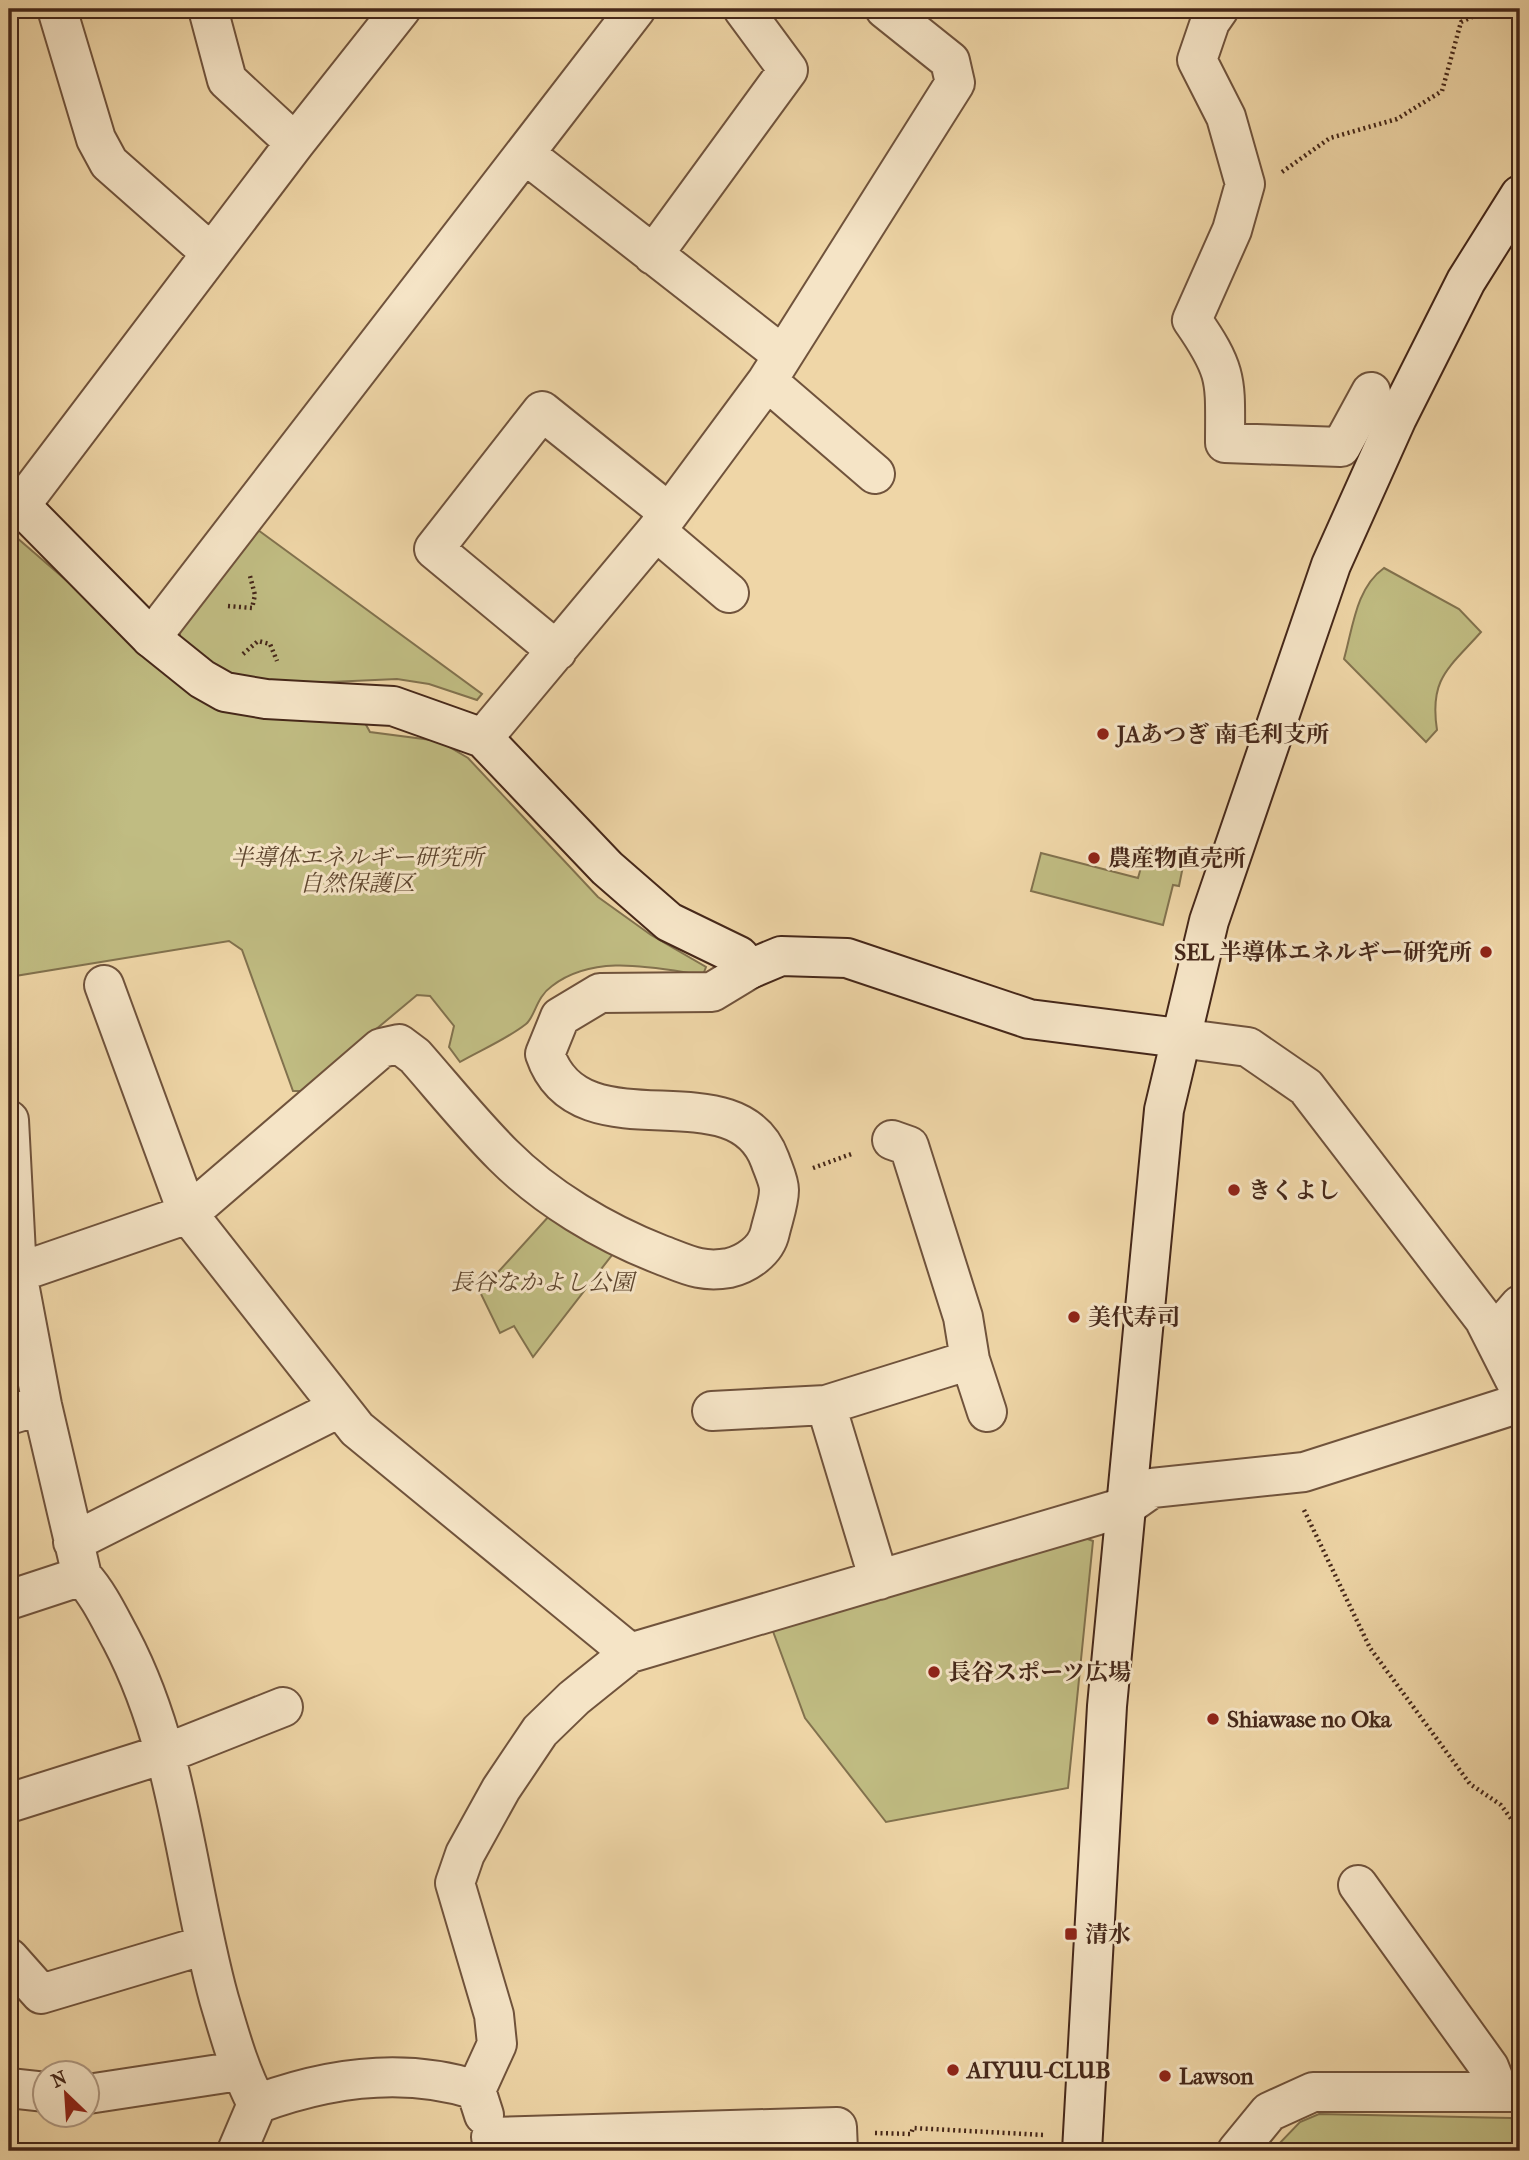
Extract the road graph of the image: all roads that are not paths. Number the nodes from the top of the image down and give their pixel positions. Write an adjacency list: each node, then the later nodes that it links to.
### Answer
1 (57, 9): 11 (street)
2 (208, 9): 8 (street)
3 (401, 9): 8 (street)
4 (636, 9): 9 (street)
5 (743, 9): 12 (street)
6 (885, 9): 13 (street)
7 (1219, 9): 14 (street)
8 (295, 143): 11 (street)
9 (525, 153): 12 (street); 19 (street)
10 (1520, 195): 24 (street)
11 (211, 253): 16 (street)
12 (653, 255): 13 (street)
13 (774, 367): 15 (street); 17 (street)
14 (1371, 392)
15 (875, 474)
16 (15, 500): 19 (street)
17 (662, 522): 18 (street); 20 (street); 20 (street)
18 (729, 593)
19 (151, 638): 21 (street)
20 (557, 651): 21 (street)
21 (483, 738): 22 (street)
22 (750, 970): 24 (street); 28 (street)
23 (104, 985): 28 (street)
24 (1179, 1038): 31 (street); 40 (street)
25 (9, 1112): 26 (street)
26 (9, 1120): 29 (street)
27 (892, 1140): 32 (street)
28 (188, 1214): 29 (street); 36 (street)
29 (13, 1276): 37 (street)
30 (1520, 1305): 31 (street)
31 (1493, 1336): 33 (street)
32 (970, 1360): 35 (street); 39 (street)
33 (1520, 1390)
34 (1520, 1403): 40 (street)
35 (826, 1405): 38 (street); 42 (street)
36 (339, 1408): 41 (street); 44 (street)
37 (26, 1410): 41 (street)
38 (712, 1411)
39 (987, 1412)
40 (1125, 1507): 42 (street); 61 (street)
41 (78, 1559): 43 (street); 46 (street)
42 (879, 1580): 44 (street)
43 (9, 1600)
44 (630, 1653): 54 (street)
45 (283, 1707): 46 (street)
46 (167, 1753): 47 (street); 49 (street)
47 (9, 1803)
48 (1356, 1899): 55 (street)
49 (205, 1945): 50 (street); 51 (street)
50 (9, 1958)
51 (239, 2071): 56 (street); 57 (street)
52 (9, 2088): 53 (street)
53 (32, 2090)
54 (476, 2090): 57 (street); 60 (street)
55 (1509, 2091): 63 (street)
56 (102, 2092)
57 (257, 2104): 62 (street)
58 (837, 2139): 59 (street)
59 (698, 2141): 60 (street)
60 (493, 2144)
61 (1083, 2144)
62 (237, 2151)
63 (1237, 2151)

